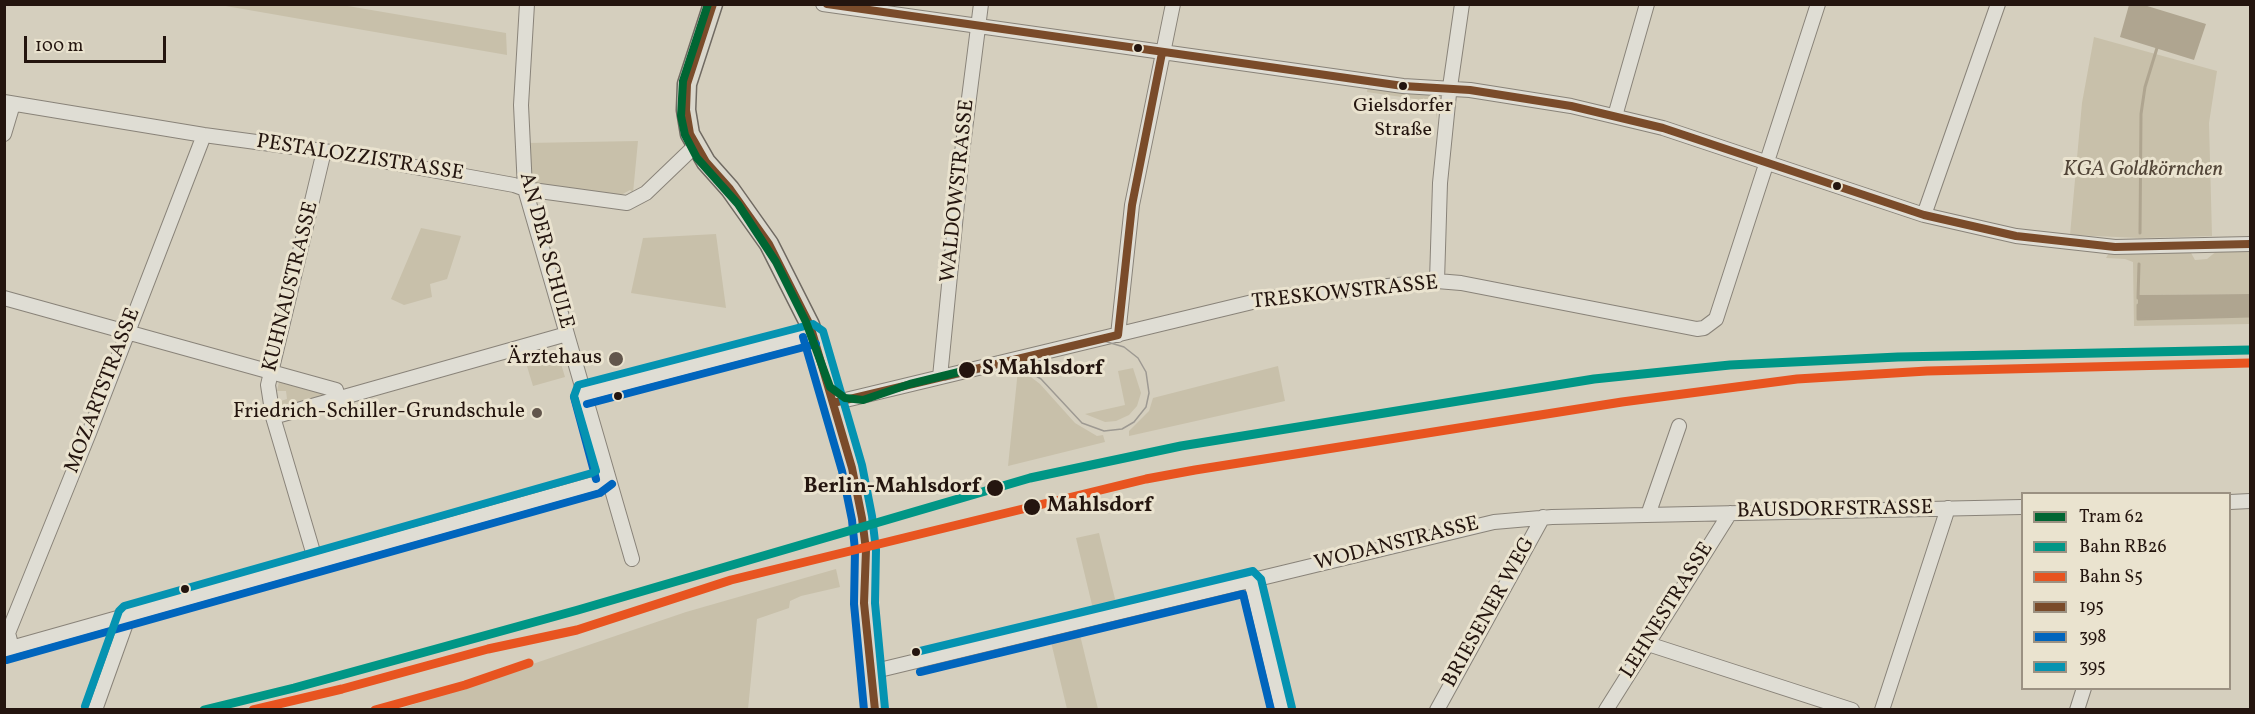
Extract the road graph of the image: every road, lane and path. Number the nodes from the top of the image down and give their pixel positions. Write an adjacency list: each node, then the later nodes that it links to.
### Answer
1 (527, 4): 20 (street, AN DER SCHULE)
2 (713, 4): 17 (main road)
3 (823, 4): 10 (street)
4 (981, 4): 10 (street, WALDOWSTRASSE)
5 (1173, 4): 11 (street)
6 (1462, 4): 12 (street)
7 (1647, 4): 14 (street)
8 (1818, 4): 19 (street)
9 (1998, 4): 21 (street)
10 (978, 27): 11 (street); 30 (street, WALDOWSTRASSE)
11 (1162, 52): 12 (street); 28 (street)
12 (1449, 89): 14 (street); 23 (street)
13 (9, 103): 15 (street); 16 (street, PESTALOZZISTRASSE)
14 (1615, 116): 19 (street)
15 (4, 134)
16 (204, 135): 18 (street, PESTALOZZISTRASSE); 25 (street, MOZARTSTRASSE)
17 (695, 146): 20 (street, PESTALOZZISTRASSE); 27 (main road)
18 (324, 151): 20 (street, PESTALOZZISTRASSE); 29 (street, KUHNAUSTRASSE)
19 (1766, 162): 21 (street); 23 (street, TRESKOWSTRASSE)
20 (525, 189): 26 (street, AN DER SCHULE)
21 (1924, 215): 22 (street)
22 (2250, 244)
23 (1437, 281): 28 (street, TRESKOWSTRASSE)
24 (4, 298): 25 (street)
25 (127, 333): 29 (street); 49 (street, MOZARTSTRASSE)
26 (567, 334): 31 (street, AN DER SCHULE); 32 (street)
27 (813, 334): 31 (street); 33 (main road)
28 (1118, 335): 30 (street, TRESKOWSTRASSE)
29 (271, 372): 32 (street); 34 (street, KUHNAUSTRASSE)
30 (940, 377): 33 (street, TRESKOWSTRASSE)
31 (584, 394): 36 (street, AN DER SCHULE)
32 (338, 397): 34 (street)
33 (841, 401): 50 (main road)
34 (273, 417): 45 (street, KUHNAUSTRASSE)
35 (1679, 426): 42 (street)
36 (606, 476): 44 (street, AN DER SCHULE); 45 (street)
37 (2250, 501): 38 (street)
38 (2231, 502)
39 (2021, 507): 40 (street, BAUSDORFSTRASSE)
40 (1948, 508): 41 (street, BAUSDORFSTRASSE); 58 (street)
41 (1730, 513): 42 (street, BAUSDORFSTRASSE); 48 (street, LEHNESTRASSE)
42 (1648, 515): 43 (street, WODANSTRASSE)
43 (1543, 517): 46 (street, WODANSTRASSE); 55 (street, BRIESENER WEG)
44 (632, 559)
45 (316, 562): 47 (street)
46 (1251, 581): 50 (street, WODANSTRASSE); 54 (street)
47 (129, 615): 49 (street); 52 (street)
48 (1648, 644): 56 (street, LEHNESTRASSE); 57 (street)
49 (8, 649)
50 (871, 672): 53 (main road)
51 (2083, 690): 59 (street)
52 (95, 710)
53 (874, 710)
54 (1282, 710)
55 (1437, 710)
56 (1606, 710)
57 (1852, 710)
58 (1882, 710)
59 (2077, 710)

